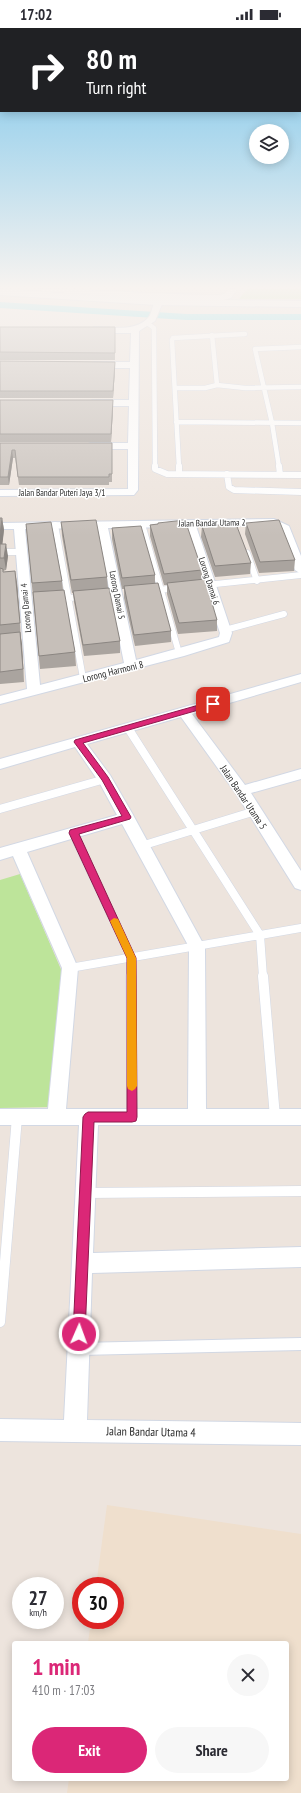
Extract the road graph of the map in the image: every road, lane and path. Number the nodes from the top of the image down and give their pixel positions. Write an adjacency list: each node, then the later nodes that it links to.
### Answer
1 (134, 371): 11 (street)
2 (154, 371): 17 (lane)
3 (175, 371): 9 (lane)
4 (216, 371): 6 (lane)
5 (260, 371): 7 (lane)
6 (217, 385): 7 (lane); 9 (lane)
7 (264, 387): 8 (lane); 13 (lane)
8 (301, 387)
9 (175, 388): 12 (lane)
10 (79, 403): 11 (street)
11 (134, 403): 16 (street)
12 (176, 422): 13 (lane); 17 (lane)
13 (272, 423): 14 (lane); 19 (lane)
14 (301, 423)
15 (79, 446): 16 (street)
16 (134, 446): 22 (street, Jalan Bandar Puteri Jaya 3/1)
17 (179, 474): 18 (lane)
18 (227, 474): 19 (lane); 21 (lane)
19 (280, 475): 20 (lane)
20 (301, 475)
21 (301, 492)
22 (0, 493)
23 (102, 524): 24 (street, Jalan Bandar Utama 2); 26 (street, Jalan Bandar Utama 2); 48 (street, Lorong Damai 5)
24 (142, 524): 25 (street, Jalan Bandar Utama 2); 40 (lane)
25 (190, 524): 32 (street, Jalan Bandar Utama 2); 37 (street, Lorong Damai 6)
26 (55, 525): 28 (street, Jalan Bandar Utama 2); 43 (lane)
27 (0, 526): 28 (street, Jalan Bandar Utama 2)
28 (18, 526): 31 (street, Lorong Damai 4)
29 (244, 545): 36 (lane)
30 (0, 552): 31 (lane)
31 (22, 552): 33 (street, Lorong Damai 4)
32 (301, 570)
33 (24, 575): 35 (street); 51 (street, Lorong Damai 4)
34 (301, 575): 36 (lane)
35 (8, 576)
36 (257, 581): 37 (lane)
37 (211, 584): 38 (lane); 46 (street, Lorong Damai 6)
38 (197, 586)
39 (183, 587): 40 (lane)
40 (162, 590): 41 (lane); 47 (lane)
41 (146, 591)
42 (88, 597): 43 (lane)
43 (67, 598): 44 (lane); 49 (lane)
44 (46, 600)
45 (284, 614): 46 (lane)
46 (225, 634): 47 (street, Lorong Harmoni 8)
47 (180, 653): 48 (street, Lorong Harmoni 8)
48 (131, 666): 49 (street, Lorong Harmoni 8)
49 (83, 678): 51 (street, Lorong Harmoni 8)
50 (301, 678): 53 (street)
51 (34, 691): 52 (street, Lorong Harmoni 8)
52 (0, 700)
53 (184, 712): 54 (street); 59 (street, Jalan Bandar Utama 5)
54 (128, 728): 55 (street); 63 (lane)
55 (78, 742): 56 (street); 58 (street)
56 (0, 764)
57 (301, 774): 59 (street)
58 (105, 779): 60 (lane); 62 (street)
59 (242, 791): 61 (street, Jalan Bandar Utama 5)
60 (0, 809)
61 (255, 811): 63 (lane); 68 (street, Jalan Bandar Utama 5)
62 (127, 817): 64 (street); 65 (street)
63 (192, 829): 65 (lane); 70 (lane)
64 (74, 833): 66 (street); 72 (lane)
65 (142, 846): 71 (street)
66 (18, 849): 67 (street); 73 (street)
67 (0, 854)
68 (301, 884)
69 (301, 928): 70 (lane)
70 (260, 935): 71 (lane); 79 (lane)
71 (197, 947): 72 (lane); 78 (street)
72 (131, 958): 73 (lane); 77 (lane)
73 (70, 968): 75 (street)
74 (8, 1117): 75 (street); 85 (lane)
75 (56, 1117): 76 (street)
76 (88, 1117): 77 (street); 82 (street)
77 (132, 1117): 78 (street)
78 (198, 1117): 79 (street)
79 (275, 1117): 80 (street)
80 (301, 1117)
81 (301, 1191): 82 (lane)
82 (85, 1193): 84 (street)
83 (301, 1257): 84 (street)
84 (82, 1263): 87 (street)
85 (0, 1322)
86 (301, 1344): 87 (lane)
87 (78, 1349): 89 (street)
88 (0, 1430): 89 (street, Jalan Bandar Utama 4)
89 (75, 1431): 90 (street, Jalan Bandar Utama 4)
90 (301, 1434)

